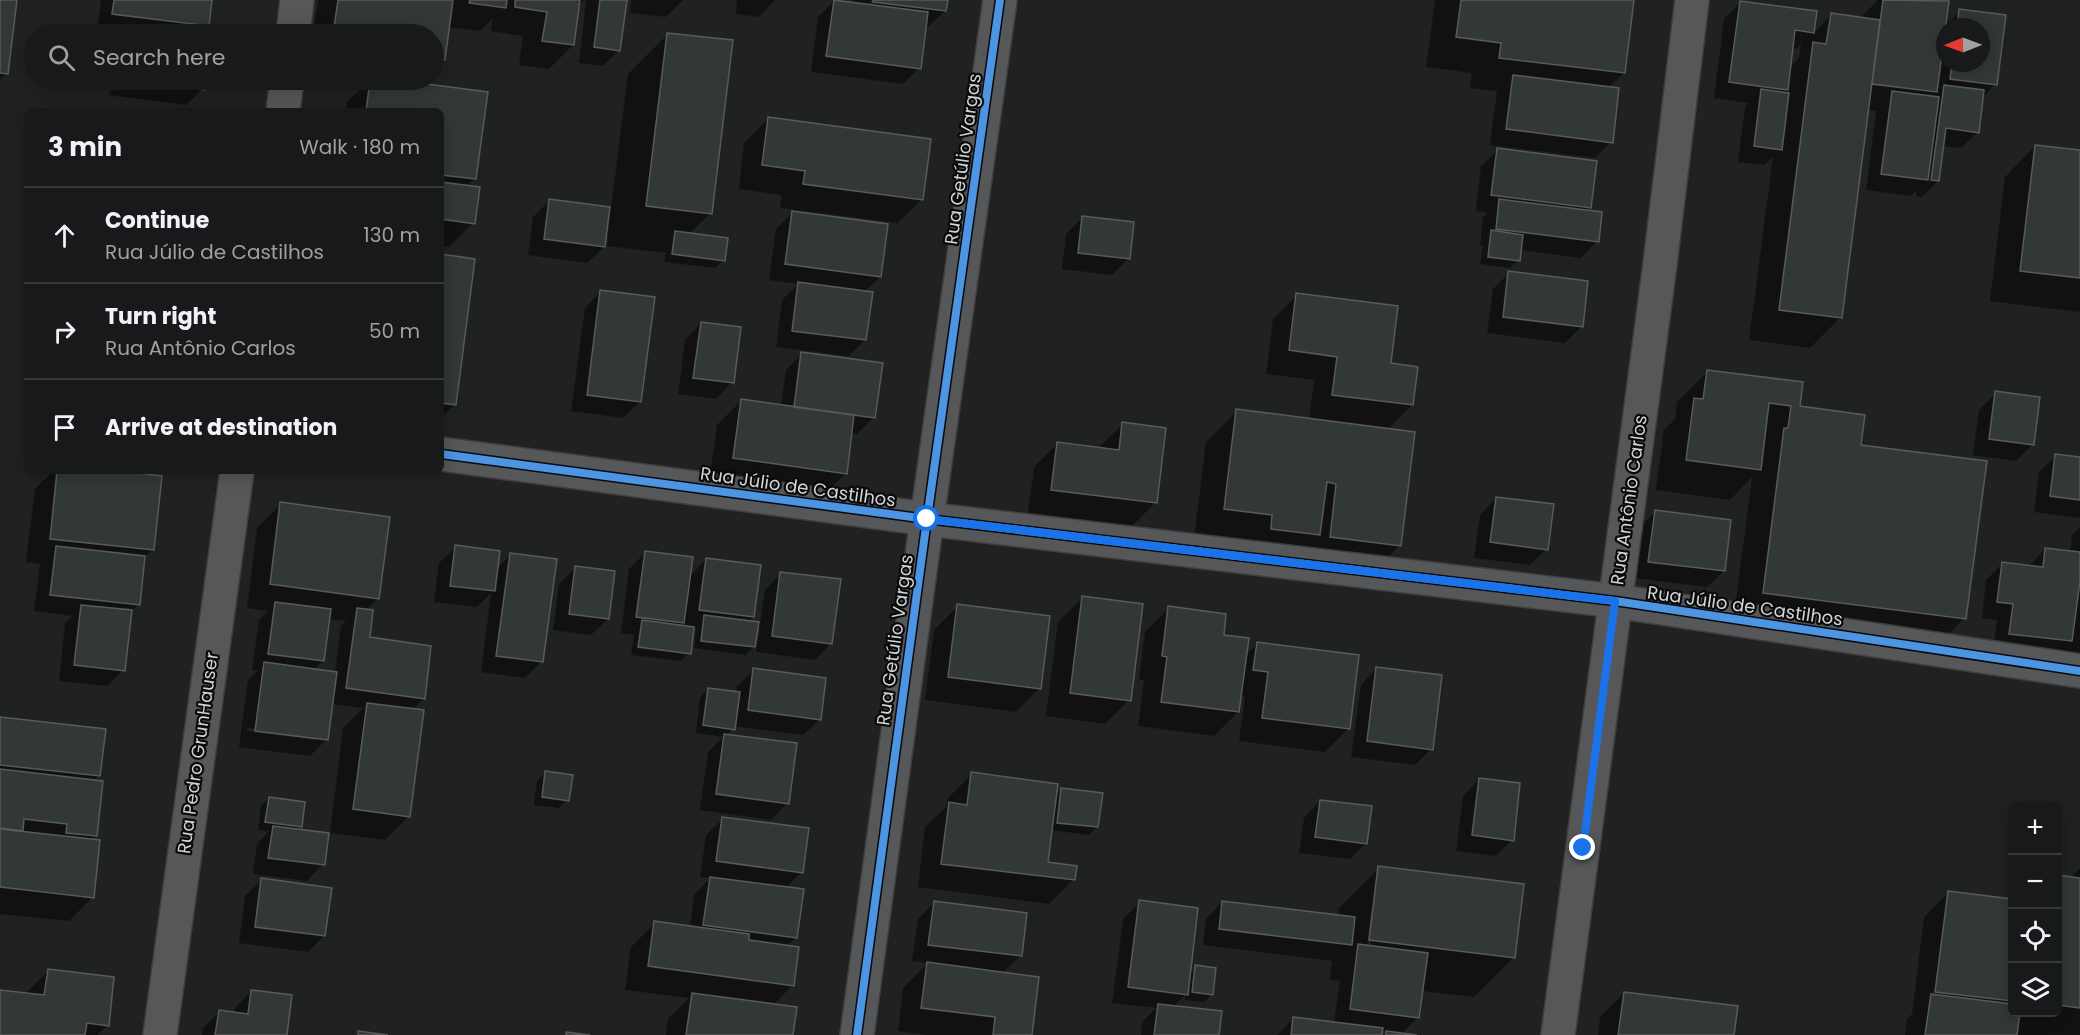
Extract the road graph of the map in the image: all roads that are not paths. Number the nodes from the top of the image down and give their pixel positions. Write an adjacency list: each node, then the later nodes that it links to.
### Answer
1 (297, 0): 4 (street)
2 (1000, 0): 9 (street, Rua Getúlio Vargas)
3 (1692, 0): 10 (street, Rua Antônio Carlos)
4 (293, 24)
5 (286, 90): 6 (street)
6 (283, 108)
7 (444, 454): 9 (street, Rua Júlio de Castilhos)
8 (237, 474): 12 (street, Rua Pedro GrunHauser)
9 (927, 519): 10 (street, Rua Júlio de Castilhos); 13 (street, Rua Getúlio Vargas)
10 (1615, 601): 11 (street, Rua Júlio de Castilhos); 14 (street, Rua Antônio Carlos)
11 (2080, 671)
12 (160, 1035)
13 (857, 1035)
14 (1558, 1035)

